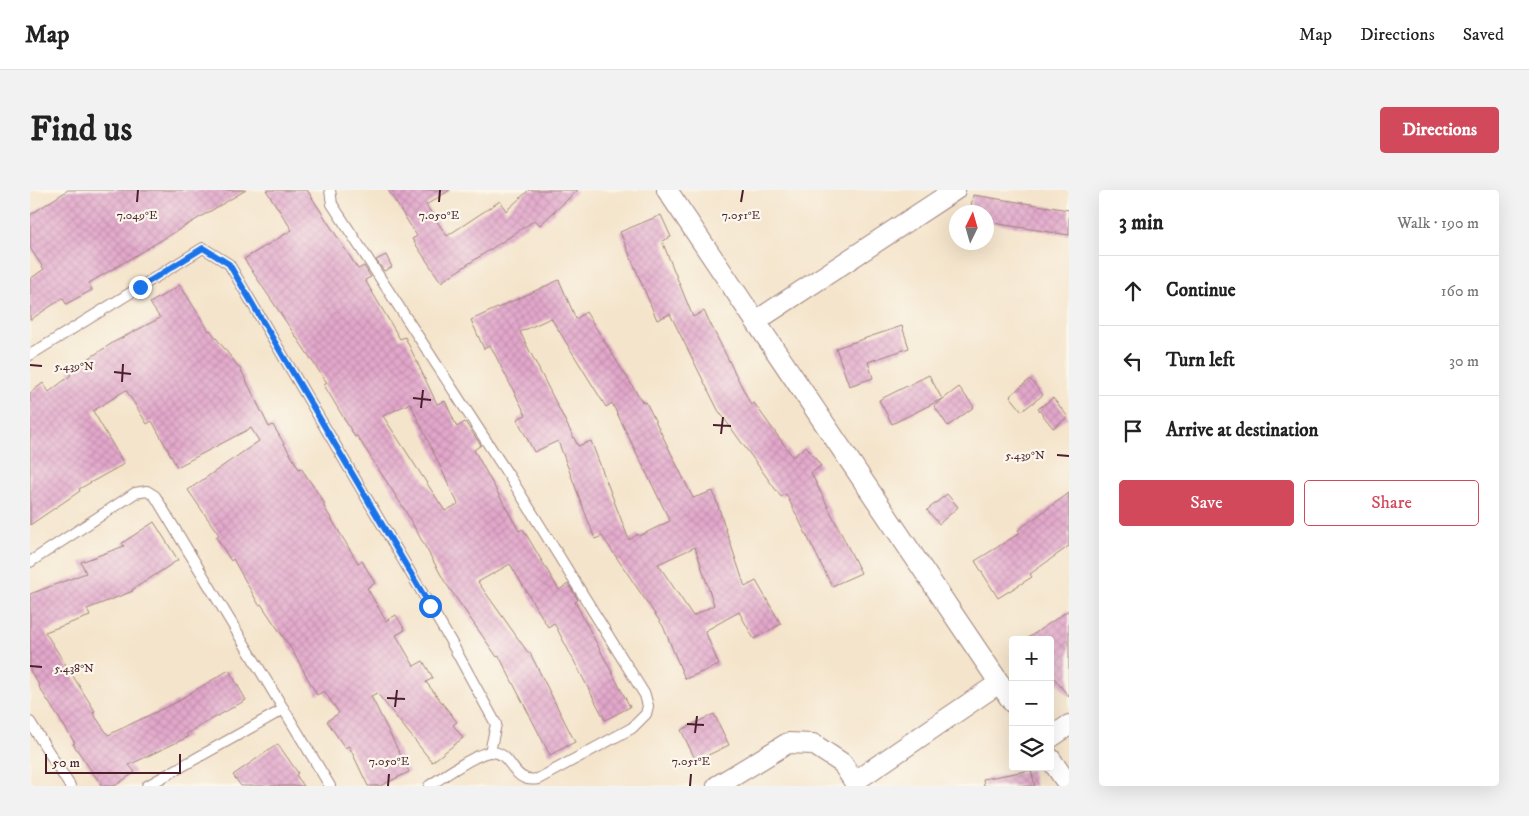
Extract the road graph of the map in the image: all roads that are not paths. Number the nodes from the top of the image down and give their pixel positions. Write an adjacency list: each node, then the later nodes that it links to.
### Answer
1 (330, 190): 13 (lane)
2 (667, 190): 4 (street)
3 (955, 190): 4 (street)
4 (756, 321): 7 (street)
5 (30, 355): 13 (lane)
6 (30, 562): 9 (lane)
7 (999, 683): 8 (street); 15 (street)
8 (1009, 697)
9 (284, 709): 17 (lane); 18 (lane)
10 (30, 722): 16 (lane)
11 (1069, 725): 12 (street)
12 (1054, 735)
13 (490, 752): 19 (lane)
14 (1054, 764): 21 (street)
15 (855, 784): 20 (street)
16 (70, 786)
17 (147, 786)
18 (330, 786)
19 (428, 786)
20 (717, 786)
21 (1069, 786)

